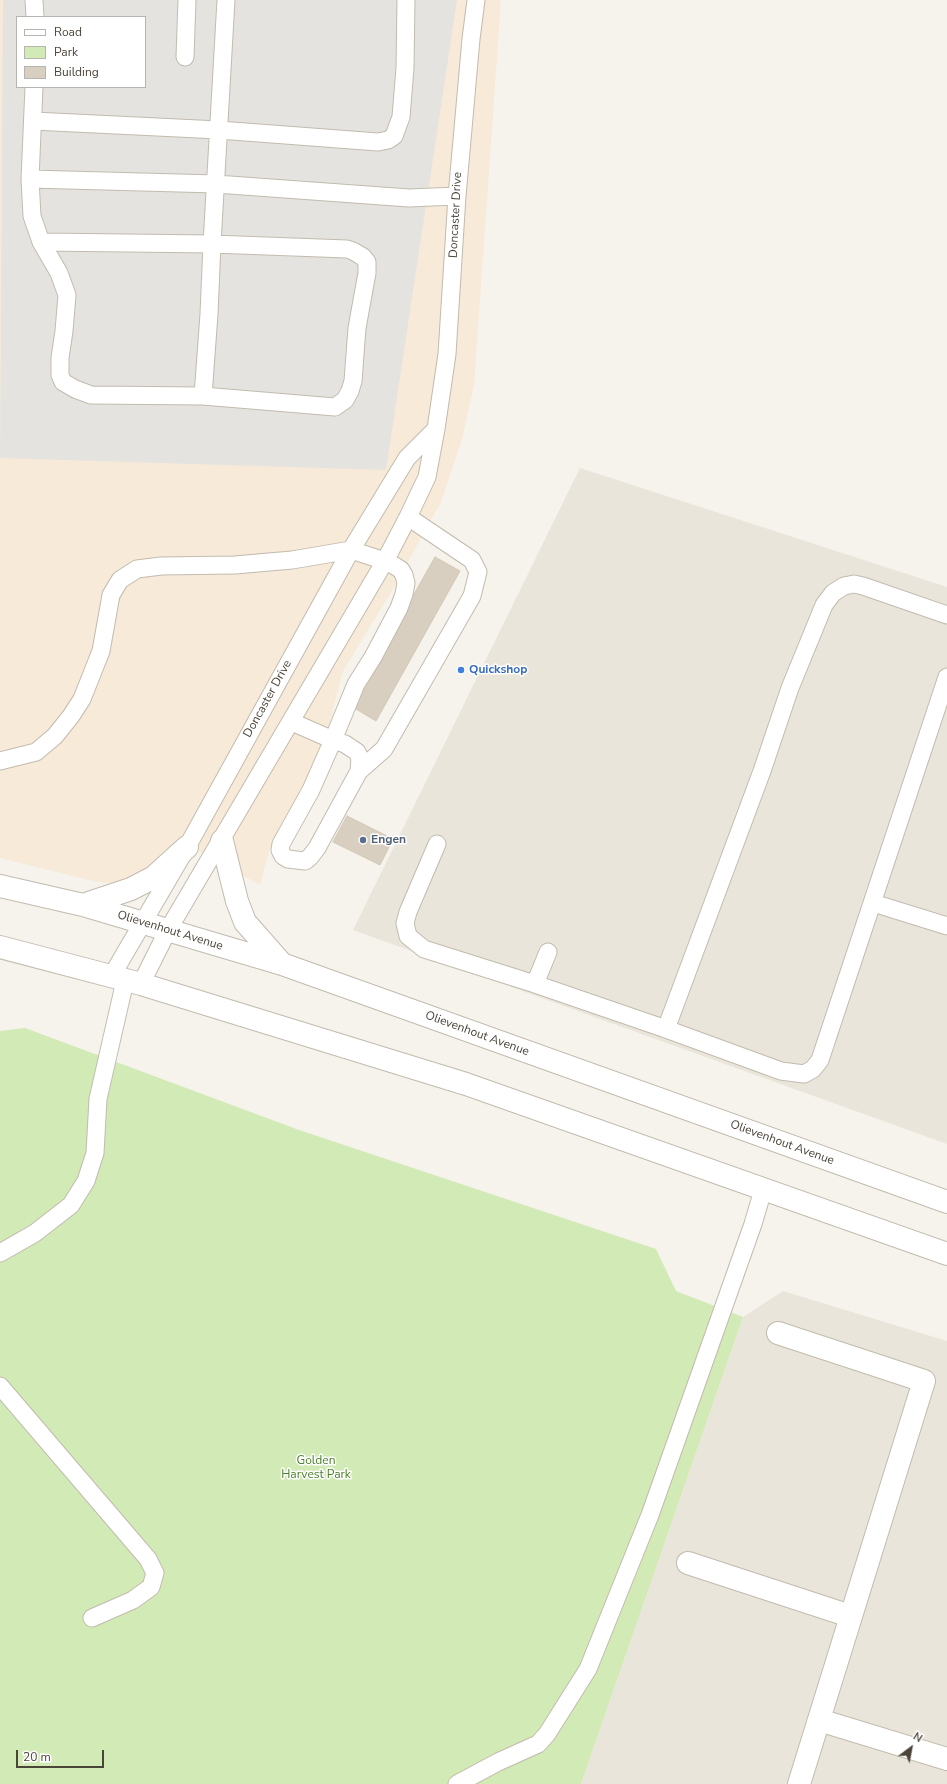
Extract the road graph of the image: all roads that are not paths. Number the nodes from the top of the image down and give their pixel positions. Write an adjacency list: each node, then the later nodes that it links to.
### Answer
1 (34, 0): 6 (lane)
2 (187, 0): 7 (lane)
3 (226, 0): 10 (lane)
4 (406, 0): 10 (lane)
5 (476, 0): 13 (lane, Doncaster Drive)
6 (35, 16)
7 (185, 57)
8 (34, 88): 9 (lane)
9 (33, 121): 10 (lane); 11 (lane)
10 (219, 130): 12 (lane)
11 (30, 179): 12 (lane); 14 (lane)
12 (216, 184): 13 (lane); 15 (lane)
13 (457, 196): 17 (lane, Doncaster Drive)
14 (41, 242): 15 (lane); 16 (lane)
15 (212, 244): 16 (lane); 16 (lane)
16 (203, 396)
17 (436, 430): 18 (lane, Doncaster Drive); 19 (lane, Doncaster Drive)
18 (408, 517): 20 (lane, Doncaster Drive); 26 (lane)
19 (351, 550): 20 (lane); 25 (lane); 29 (lane, Doncaster Drive)
20 (385, 561): 23 (lane, Doncaster Drive); 24 (lane)
21 (947, 615): 41 (lane)
22 (947, 677): 31 (lane)
23 (292, 722): 24 (lane); 27 (lane, Doncaster Drive)
24 (333, 740): 26 (lane); 26 (lane)
25 (0, 761)
26 (359, 771)
27 (222, 841): 35 (lane, Doncaster Drive); 38 (street)
28 (437, 844): 40 (lane)
29 (187, 847): 32 (street); 33 (lane, Doncaster Drive)
30 (0, 886): 32 (street, Olievenhout Avenue)
31 (873, 903): 34 (lane); 41 (lane)
32 (83, 905): 33 (street, Olievenhout Avenue)
33 (143, 922): 35 (street, Olievenhout Avenue); 39 (lane, Doncaster Drive)
34 (947, 926)
35 (168, 930): 38 (street, Olievenhout Avenue); 39 (lane, Doncaster Drive)
36 (0, 948): 39 (street)
37 (548, 952): 40 (lane)
38 (282, 964): 43 (street, Olievenhout Avenue)
39 (126, 981): 42 (street); 44 (lane)
40 (535, 984): 41 (lane)
41 (666, 1029)
42 (763, 1190): 45 (street); 53 (lane)
43 (947, 1202)
44 (0, 1253)
45 (947, 1254)
46 (778, 1333): 49 (street)
47 (0, 1386): 50 (lane)
48 (688, 1563): 49 (street)
49 (850, 1616): 51 (street)
50 (92, 1618)
51 (819, 1720): 52 (street); 54 (street)
52 (947, 1759)
53 (457, 1784)
54 (799, 1784)

